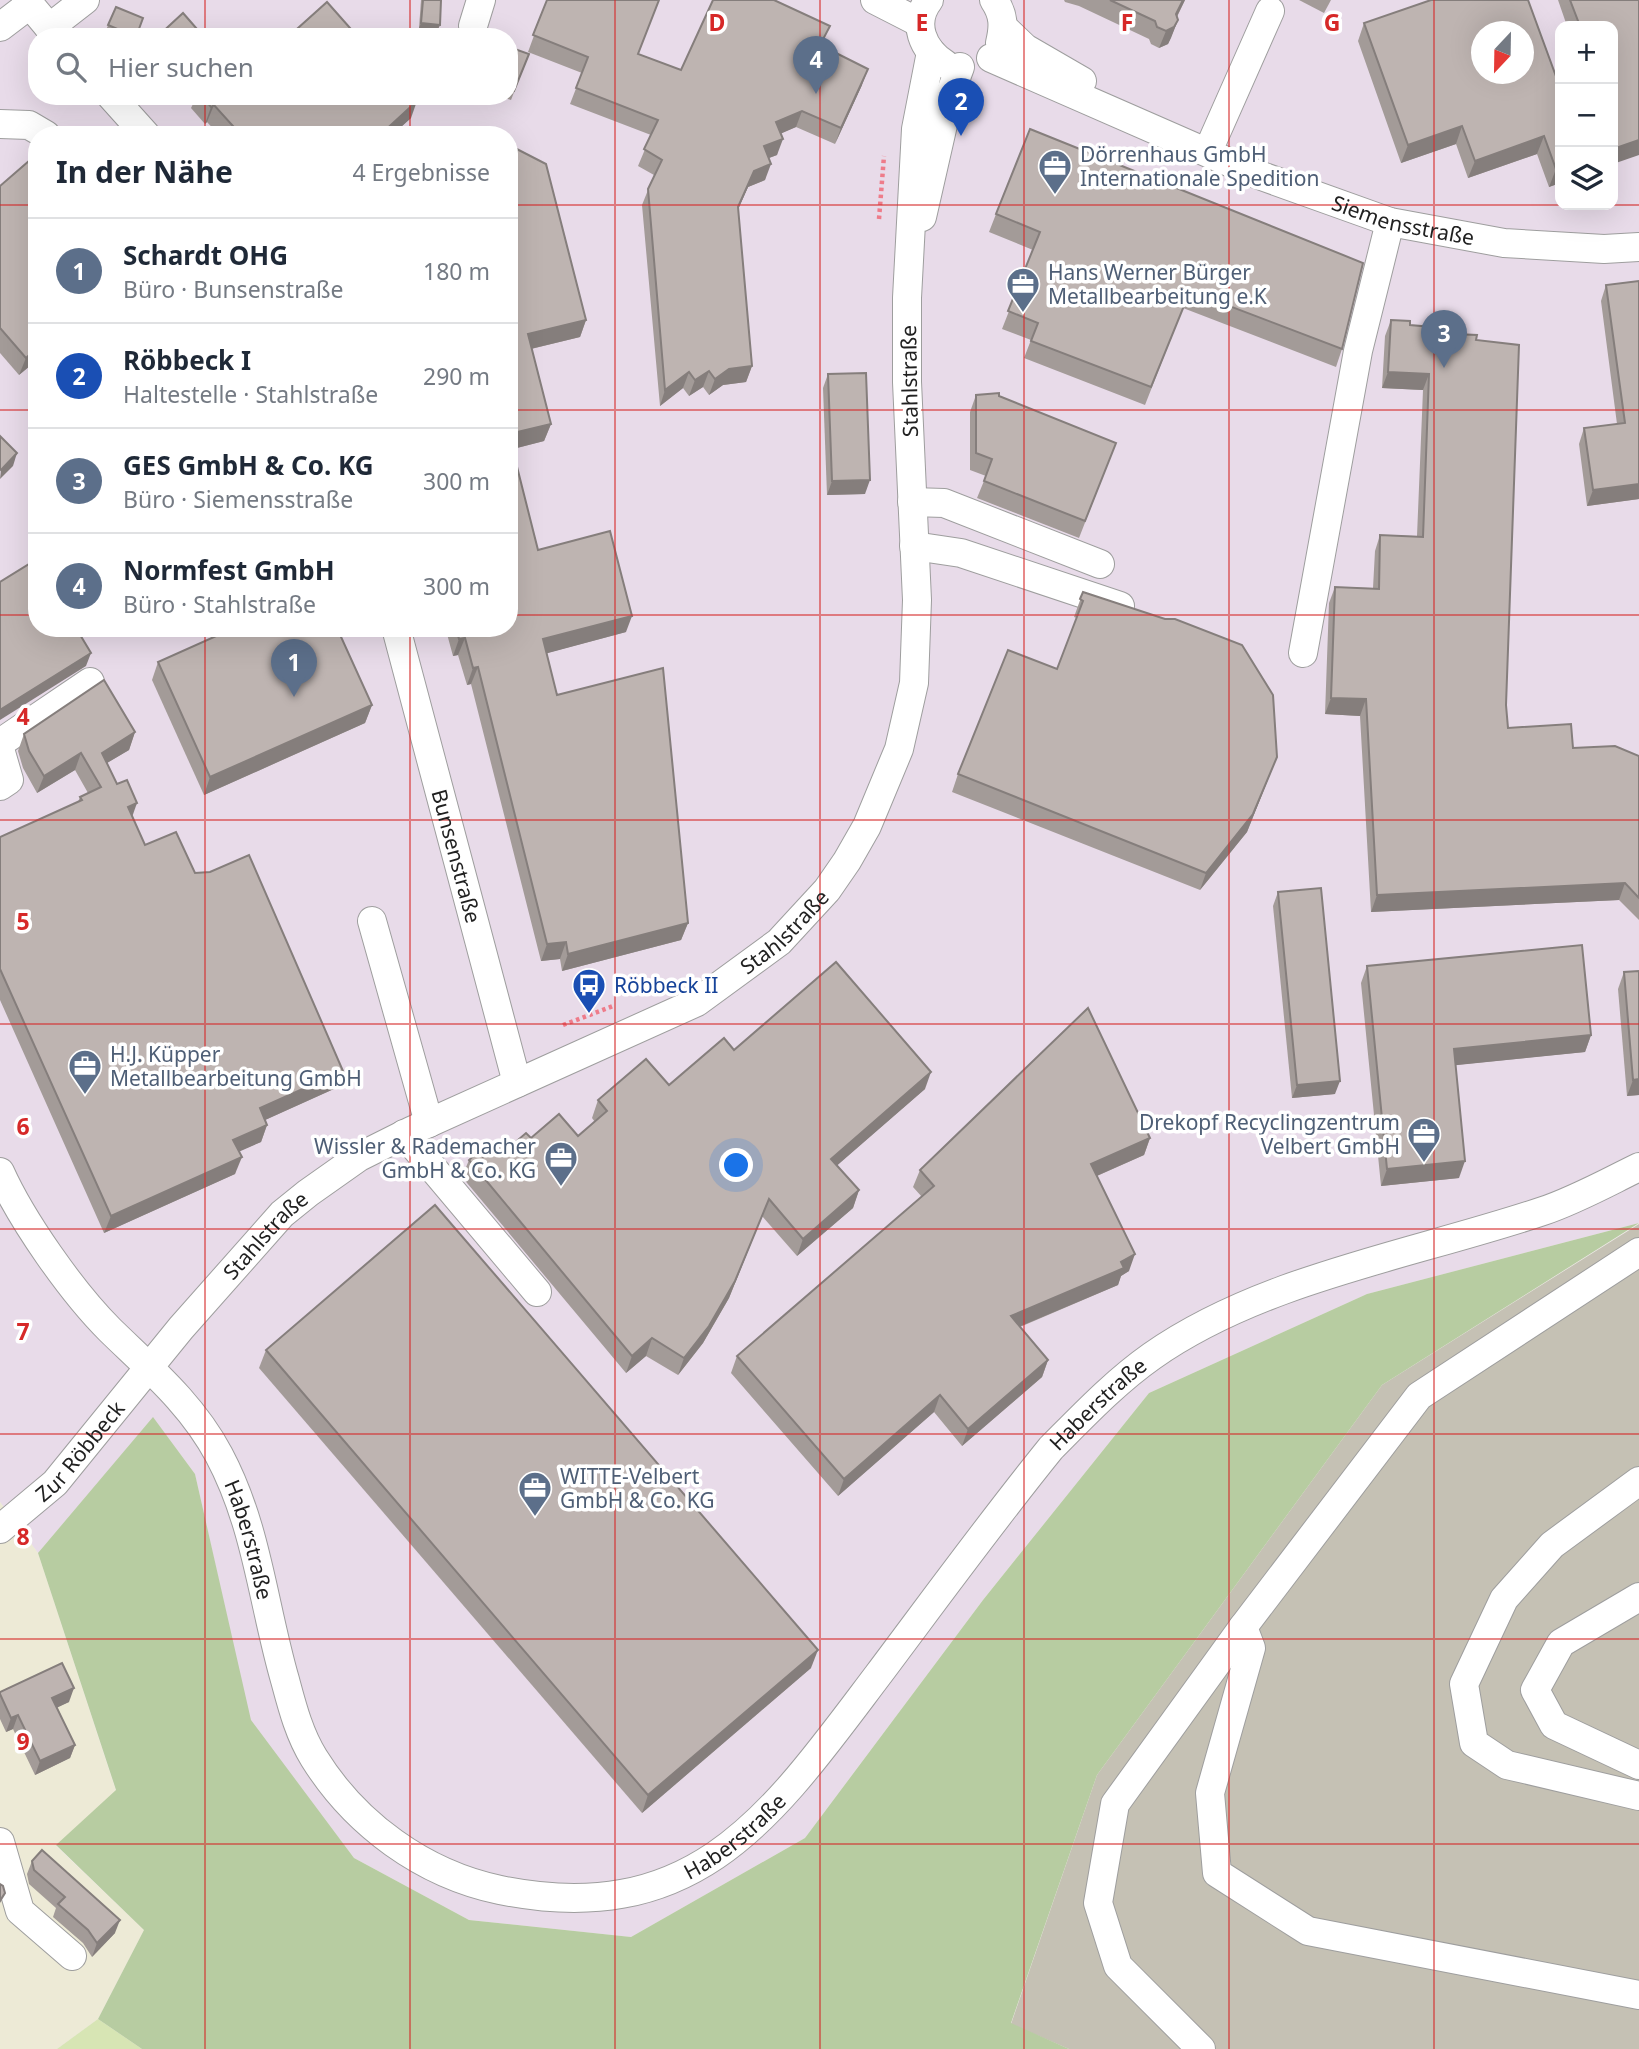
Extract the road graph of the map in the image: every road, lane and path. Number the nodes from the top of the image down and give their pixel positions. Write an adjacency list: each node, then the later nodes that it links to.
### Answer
1 (85, 0): 9 (street)
2 (875, 0): 6 (street)
3 (994, 0): 10 (street)
4 (27, 2): 7 (street); 8 (street)
5 (1270, 11): 19 (street)
6 (925, 12): 11 (street)
7 (0, 27)
8 (50, 28)
9 (57, 28)
10 (1004, 28): 12 (street); 18 (street, Siemensstraße)
11 (931, 52): 13 (street); 24 (street, Stahlstraße)
12 (990, 58): 13 (street); 18 (street, Siemensstraße)
13 (960, 67): 24 (street, Stahlstraße)
14 (119, 105): 17 (street)
15 (0, 124): 16 (street)
16 (31, 126)
17 (138, 126)
18 (1180, 138): 19 (street, Siemensstraße)
19 (1208, 151): 22 (street, Siemensstraße)
20 (884, 156): 21 (path)
21 (879, 219)
22 (1390, 222): 23 (street, Siemensstraße); 30 (street)
23 (1639, 247)
24 (910, 271): 25 (street, Stahlstraße)
25 (912, 502): 26 (street, Stahlstraße); 27 (street)
26 (914, 546): 28 (street); 38 (street, Stahlstraße)
27 (1100, 564)
28 (1139, 612)
29 (398, 637): 38 (street, Bunsenstraße)
30 (1303, 653)
31 (90, 682): 32 (street)
32 (0, 743)
33 (0, 749): 34 (street)
34 (0, 786)
35 (372, 921): 39 (street)
36 (613, 1006): 37 (path)
37 (563, 1025)
38 (517, 1083): 39 (street, Stahlstraße)
39 (416, 1128): 43 (street); 44 (street, Stahlstraße)
40 (1639, 1167): 44 (street, Haberstraße)
41 (0, 1172): 44 (street, Haberstraße)
42 (1639, 1252): 48 (street)
43 (537, 1292)
44 (152, 1367): 46 (street, Zur Röbbeck)
45 (1639, 1481): 50 (street)
46 (0, 1529)
47 (1639, 1597): 49 (street)
48 (1243, 1627): 55 (street); 56 (street)
49 (1639, 1765)
50 (1639, 1797)
51 (0, 1842): 53 (street)
52 (0, 1890): 53 (street)
53 (20, 1911): 54 (street)
54 (72, 1956)
55 (1639, 1995)
56 (1201, 2049)

